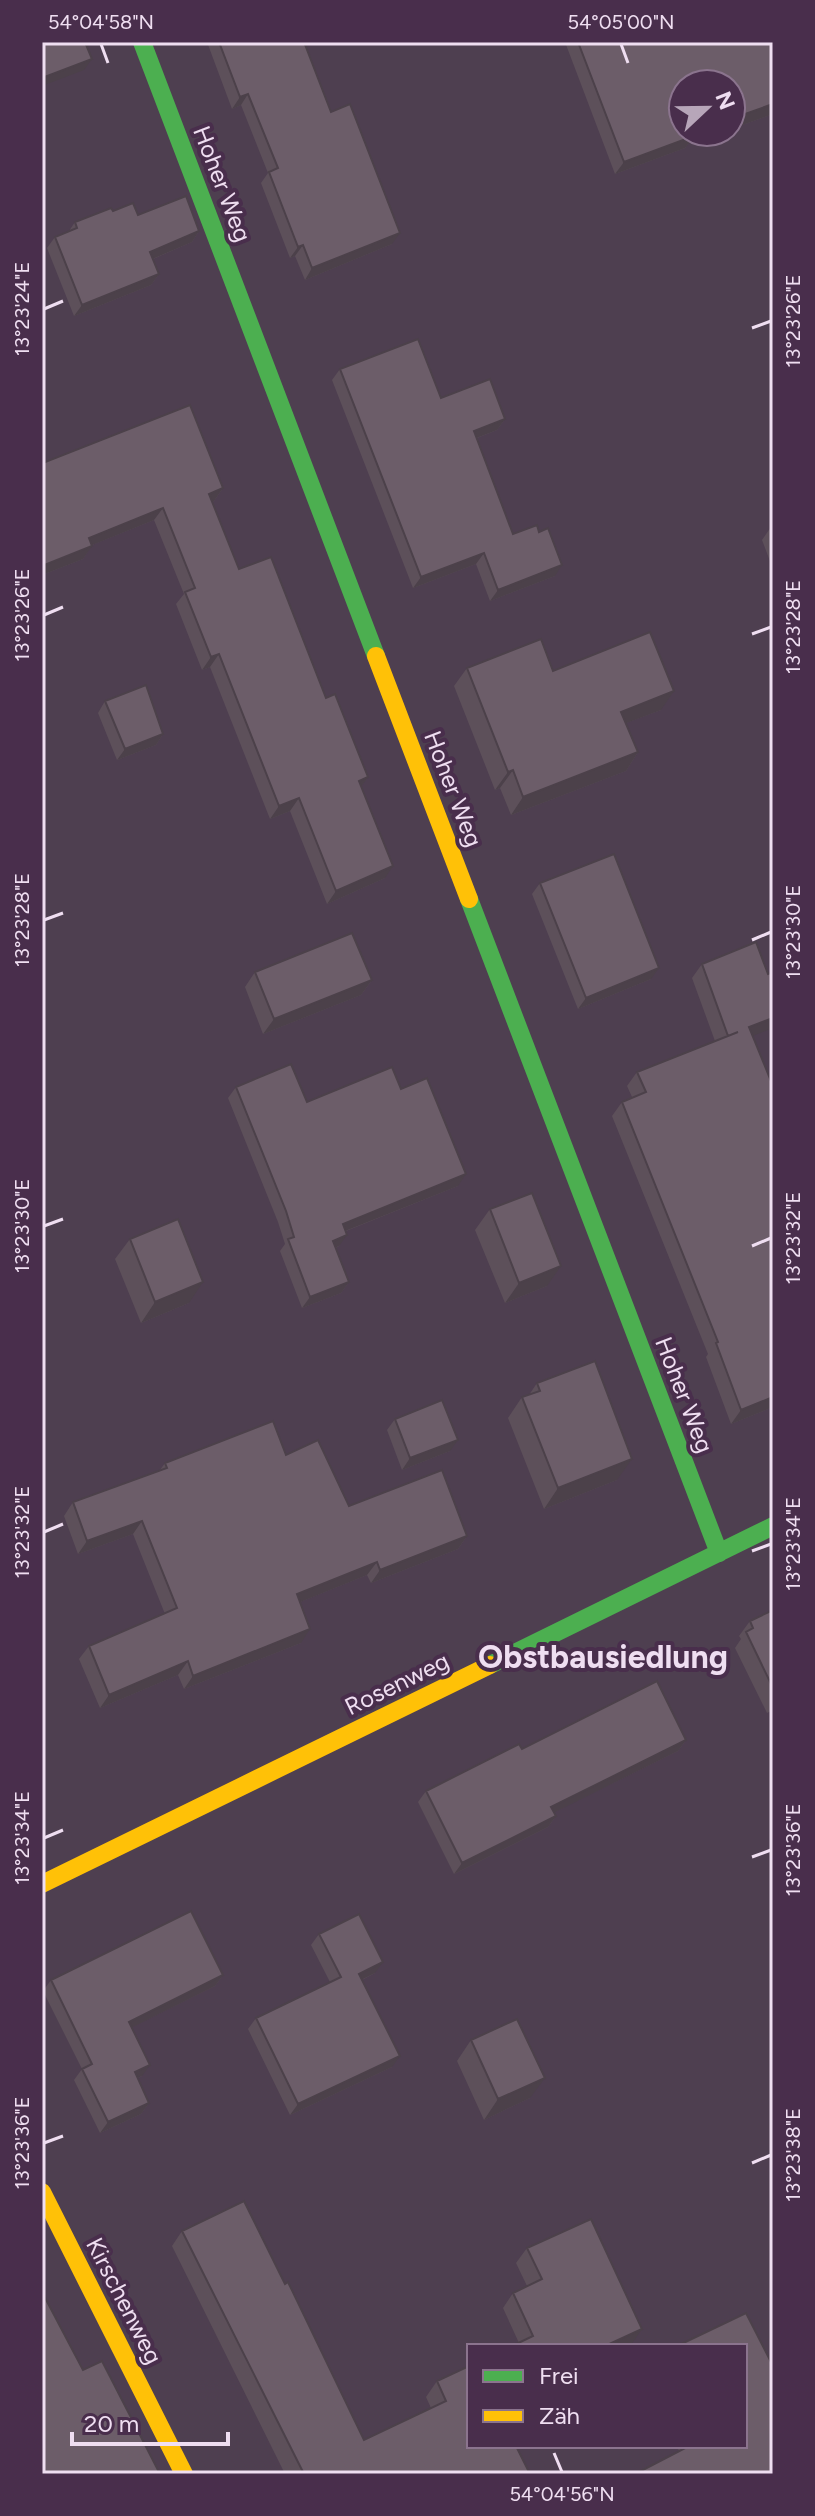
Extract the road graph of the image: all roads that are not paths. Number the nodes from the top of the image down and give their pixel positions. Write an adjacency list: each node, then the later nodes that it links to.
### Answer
1 (142, 42): 3 (street, Hoher Weg)
2 (773, 1526): 3 (street, Rosenweg)
3 (719, 1553): 4 (street, Rosenweg)
4 (42, 1884)
5 (42, 2192): 6 (street, Kirschenweg)
6 (184, 2474)

